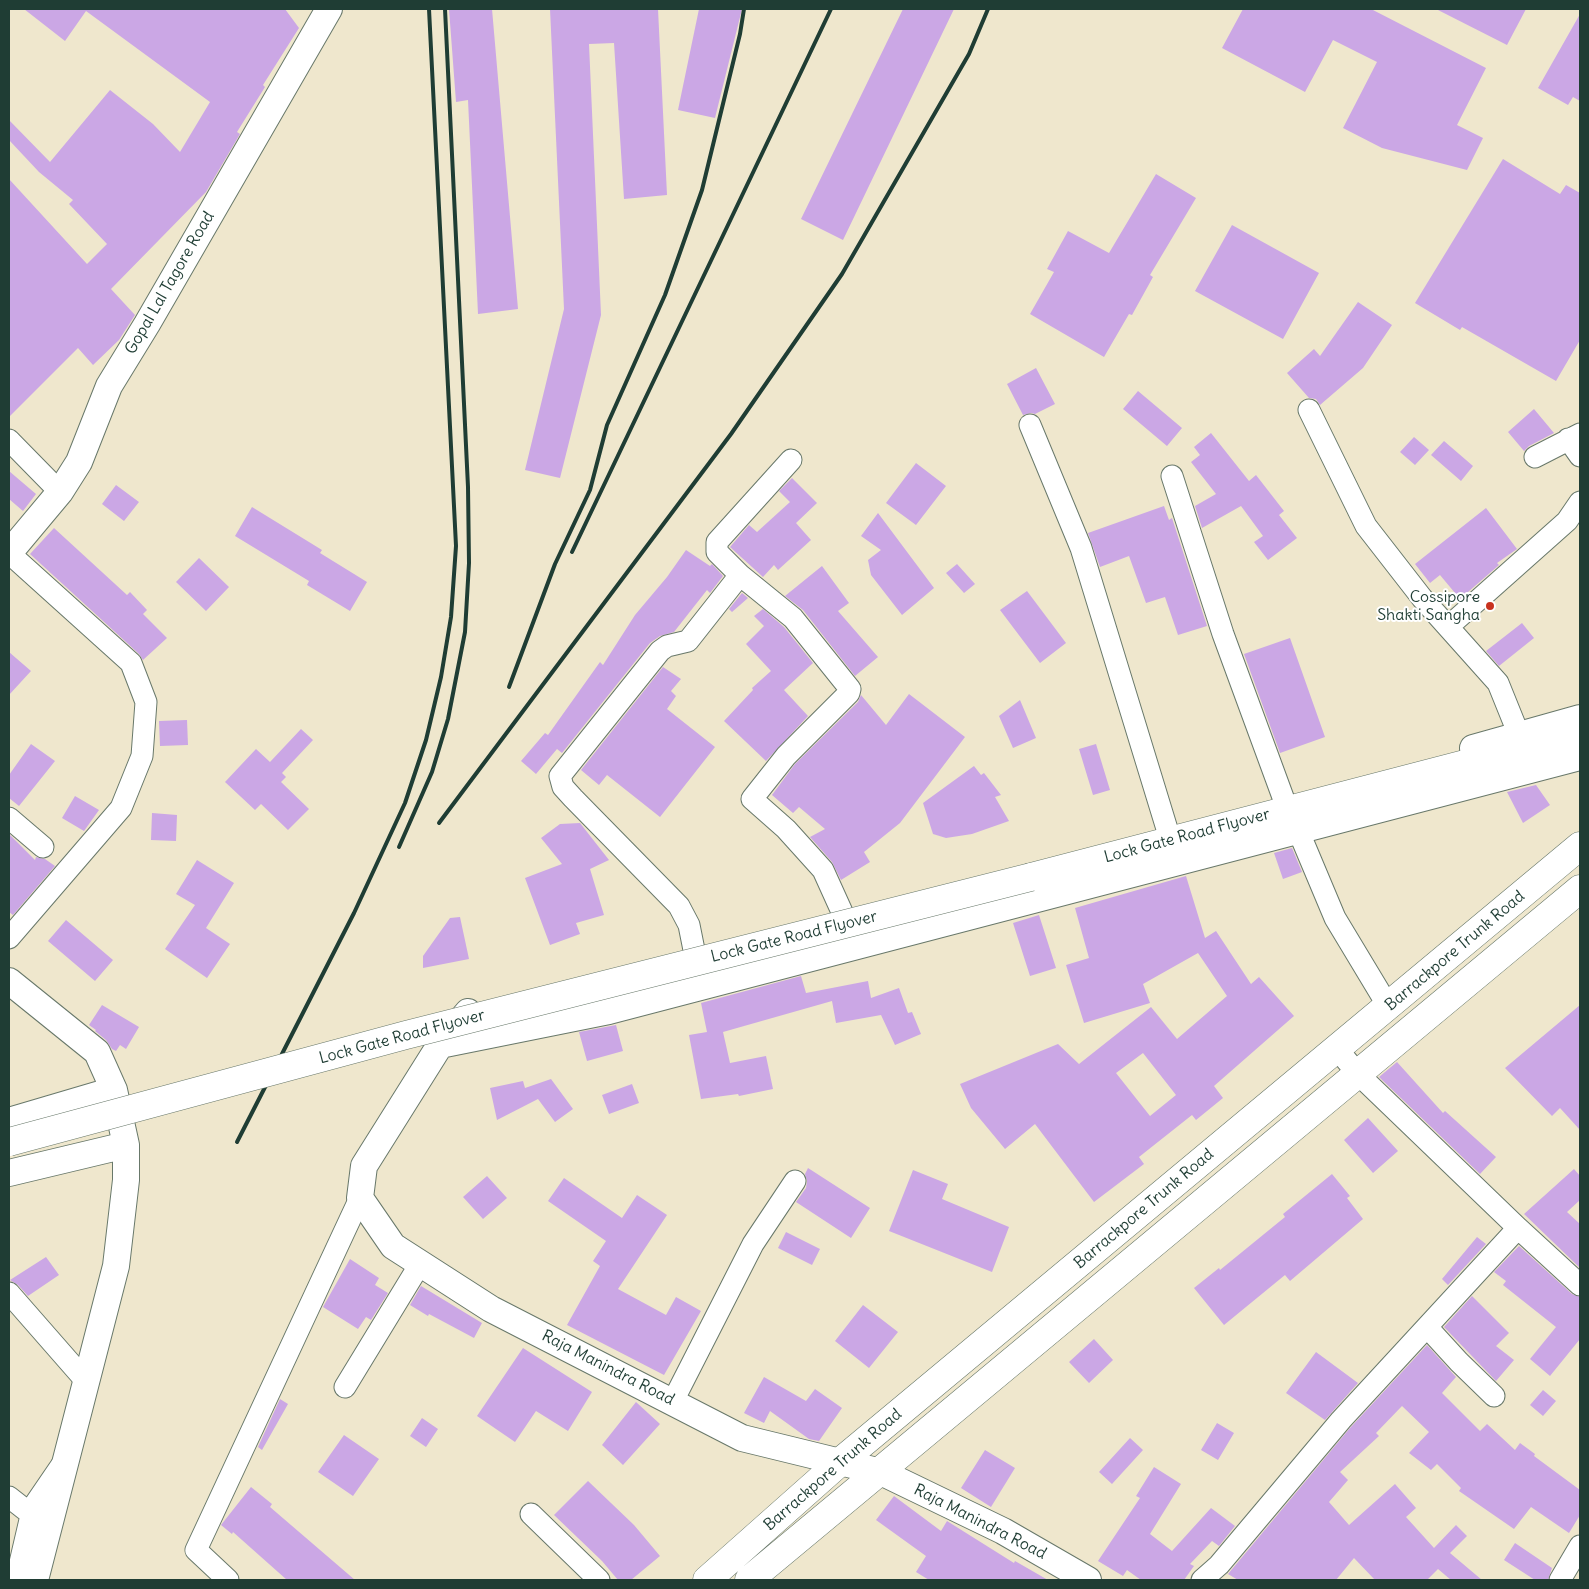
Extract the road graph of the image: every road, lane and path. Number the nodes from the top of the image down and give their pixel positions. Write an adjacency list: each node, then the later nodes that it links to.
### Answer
1 (329, 9): 9 (street, Gopal Lal Tagore Road)
2 (1309, 410): 13 (street)
3 (1030, 425): 20 (street)
4 (9, 440): 9 (street)
5 (1576, 443): 6 (street)
6 (1535, 457)
7 (791, 460): 12 (street)
8 (1172, 476): 18 (street)
9 (60, 492): 11 (street, Gopal Lal Tagore Road)
10 (1580, 502): 13 (street)
11 (9, 553): 26 (street)
12 (740, 575): 25 (street); 27 (street)
13 (1449, 626): 16 (street)
14 (1580, 718): 16 (street)
15 (1580, 734): 35 (main road, Lock Gate Road Flyover, bridge)
16 (1519, 736): 18 (street)
17 (1580, 756): 21 (street)
18 (1284, 800): 20 (street)
19 (9, 818): 22 (street)
20 (1167, 829): 25 (street)
21 (1298, 830): 29 (street); 30 (street)
22 (43, 846)
23 (1580, 846): 29 (main road, Barrackpore Trunk Road)
24 (1580, 889): 32 (main road, Barrackpore Trunk Road)
25 (842, 912): 27 (street)
26 (9, 938)
27 (694, 950): 30 (street)
28 (9, 981): 33 (street)
29 (1388, 1006): 31 (main road, Barrackpore Trunk Road)
30 (440, 1045): 39 (street)
31 (1337, 1049): 32 (street); 49 (main road, Barrackpore Trunk Road)
32 (1358, 1074): 40 (street); 50 (main road, Barrackpore Trunk Road)
33 (114, 1090): 34 (street); 36 (street)
34 (9, 1121)
35 (9, 1142)
36 (126, 1145): 37 (street); 45 (street)
37 (9, 1173)
38 (795, 1181): 48 (street)
39 (360, 1198): 41 (street, Raja Manindra Road); 59 (street)
40 (1518, 1228): 42 (street); 44 (street)
41 (420, 1264): 46 (street); 48 (street, Raja Manindra Road)
42 (1580, 1285)
43 (9, 1293): 45 (street)
44 (1427, 1327): 47 (street); 62 (street)
45 (86, 1381): 52 (street)
46 (345, 1387)
47 (1494, 1396)
48 (673, 1401): 49 (street, Raja Manindra Road)
49 (840, 1462): 50 (street, Raja Manindra Road); 55 (main road, Barrackpore Trunk Road)
50 (881, 1472): 56 (street, Raja Manindra Road); 61 (main road, Barrackpore Trunk Road)
51 (9, 1497): 52 (street)
52 (42, 1513): 57 (street); 58 (street)
53 (531, 1514): 60 (street)
54 (1580, 1546): 63 (street)
55 (703, 1579)
56 (1083, 1579)
57 (16, 1580)
58 (35, 1580)
59 (228, 1580)
60 (599, 1580)
61 (749, 1580)
62 (1202, 1580)
63 (1560, 1580)

